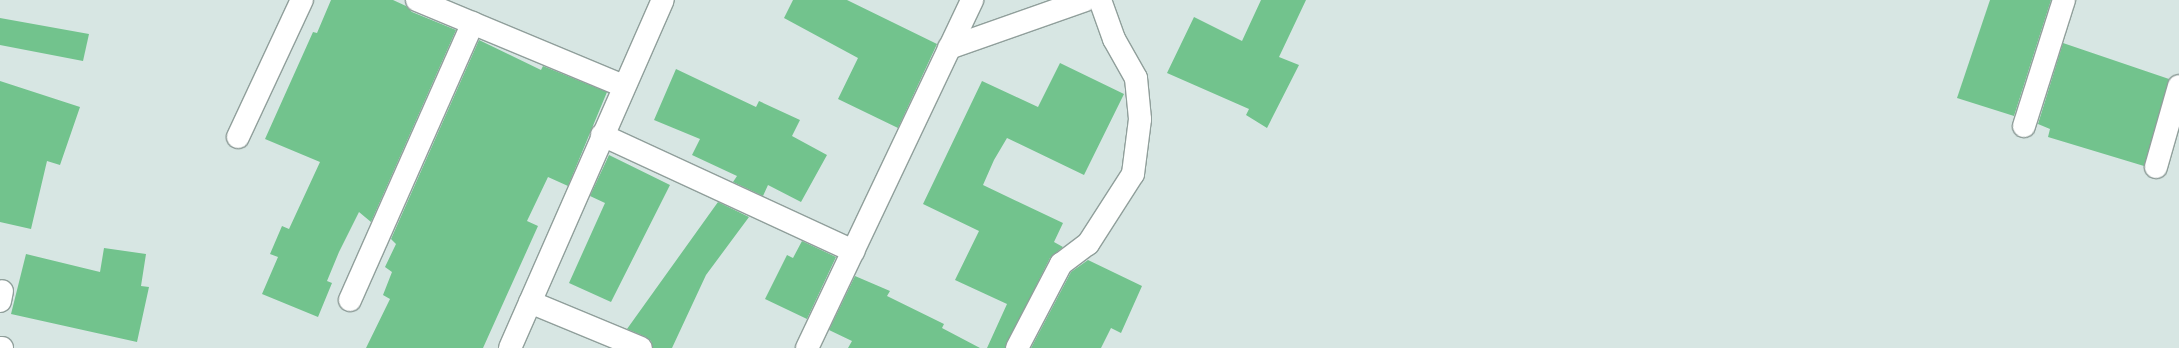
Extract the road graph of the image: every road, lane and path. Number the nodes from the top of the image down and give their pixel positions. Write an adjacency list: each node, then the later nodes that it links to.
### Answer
1 (302, 0): 14 (street)
2 (417, 0): 8 (street)
3 (663, 0): 10 (street)
4 (972, 0): 9 (street)
5 (1085, 0): 9 (street)
6 (1100, 0): 19 (street)
7 (2064, 0): 12 (street)
8 (473, 23): 10 (street); 17 (street)
9 (949, 48): 16 (street)
10 (624, 86): 13 (street)
11 (2179, 86): 15 (street)
12 (2024, 126)
13 (602, 135): 16 (street); 18 (street)
14 (238, 137)
15 (2156, 167)
16 (853, 251): 22 (street)
17 (350, 300)
18 (530, 302): 20 (street); 21 (street)
19 (1019, 347)
20 (510, 348)
21 (641, 348)
22 (807, 348)

